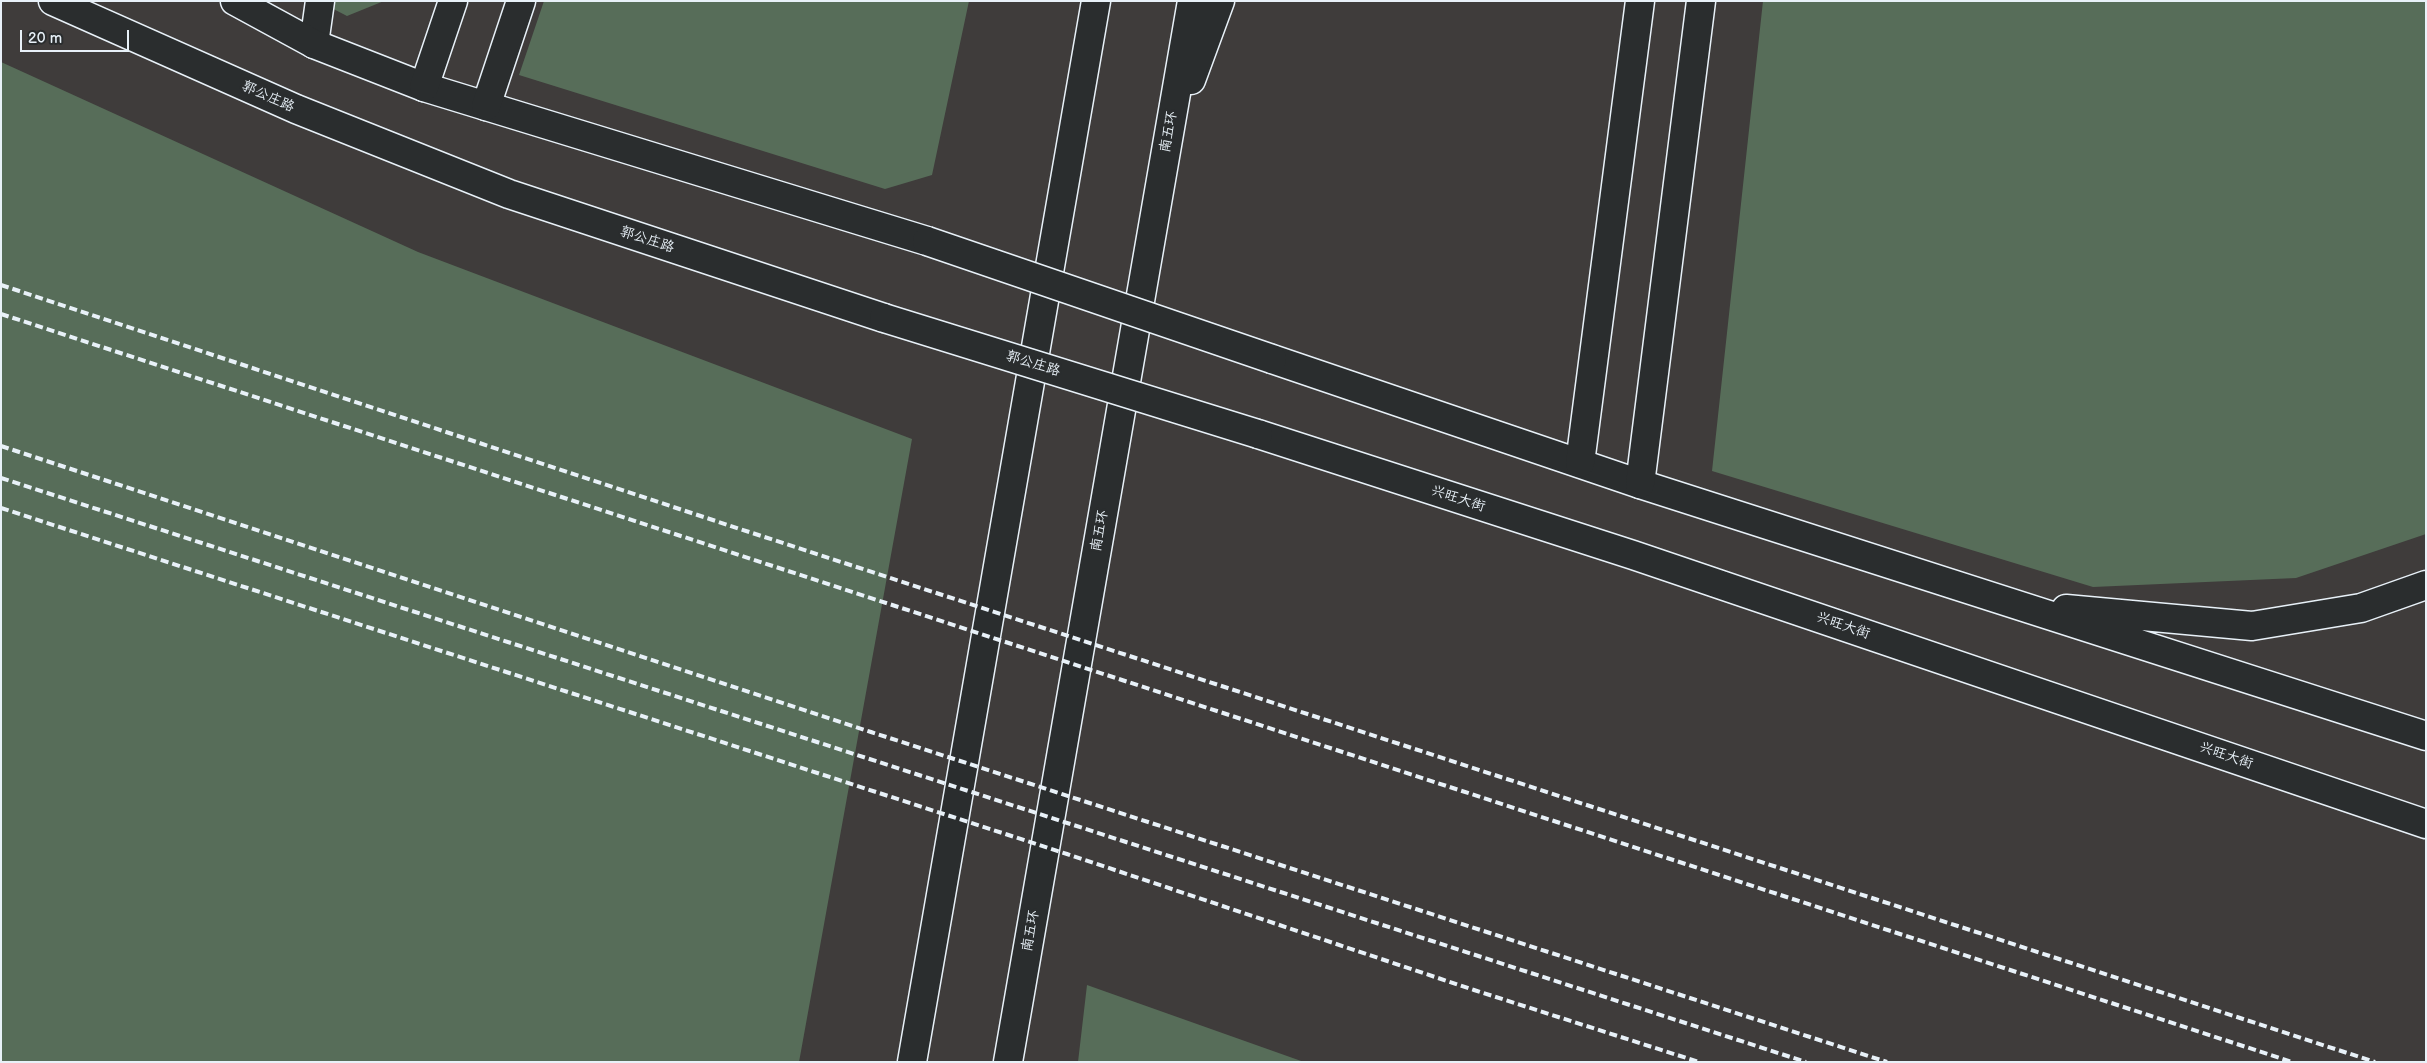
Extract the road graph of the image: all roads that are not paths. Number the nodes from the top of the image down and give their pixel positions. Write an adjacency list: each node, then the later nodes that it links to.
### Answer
1 (53, 1): 15 (main road, 郭公庄路, bridge)
2 (235, 1): 11 (main road)
3 (320, 1): 11 (main road)
4 (453, 1): 12 (main road)
5 (521, 1): 13 (main road)
6 (1096, 1): 22 (main road)
7 (1192, 1): 14 (main road, 南五环)
8 (1220, 1): 14 (main road)
9 (1640, 1): 16 (main road)
10 (1701, 1): 17 (main road)
11 (314, 44): 12 (main road)
12 (424, 87): 13 (main road)
13 (486, 106): 16 (main road, bridge)
14 (1167, 145): 23 (main road, 南五环)
15 (1258, 434): 21 (main road, 兴旺大街)
16 (1580, 463): 17 (main road)
17 (1640, 484): 19 (main road)
18 (2426, 585): 19 (main road)
19 (2014, 605): 20 (main road)
20 (2426, 736)
21 (2426, 824)
22 (912, 1062)
23 (1008, 1062)

